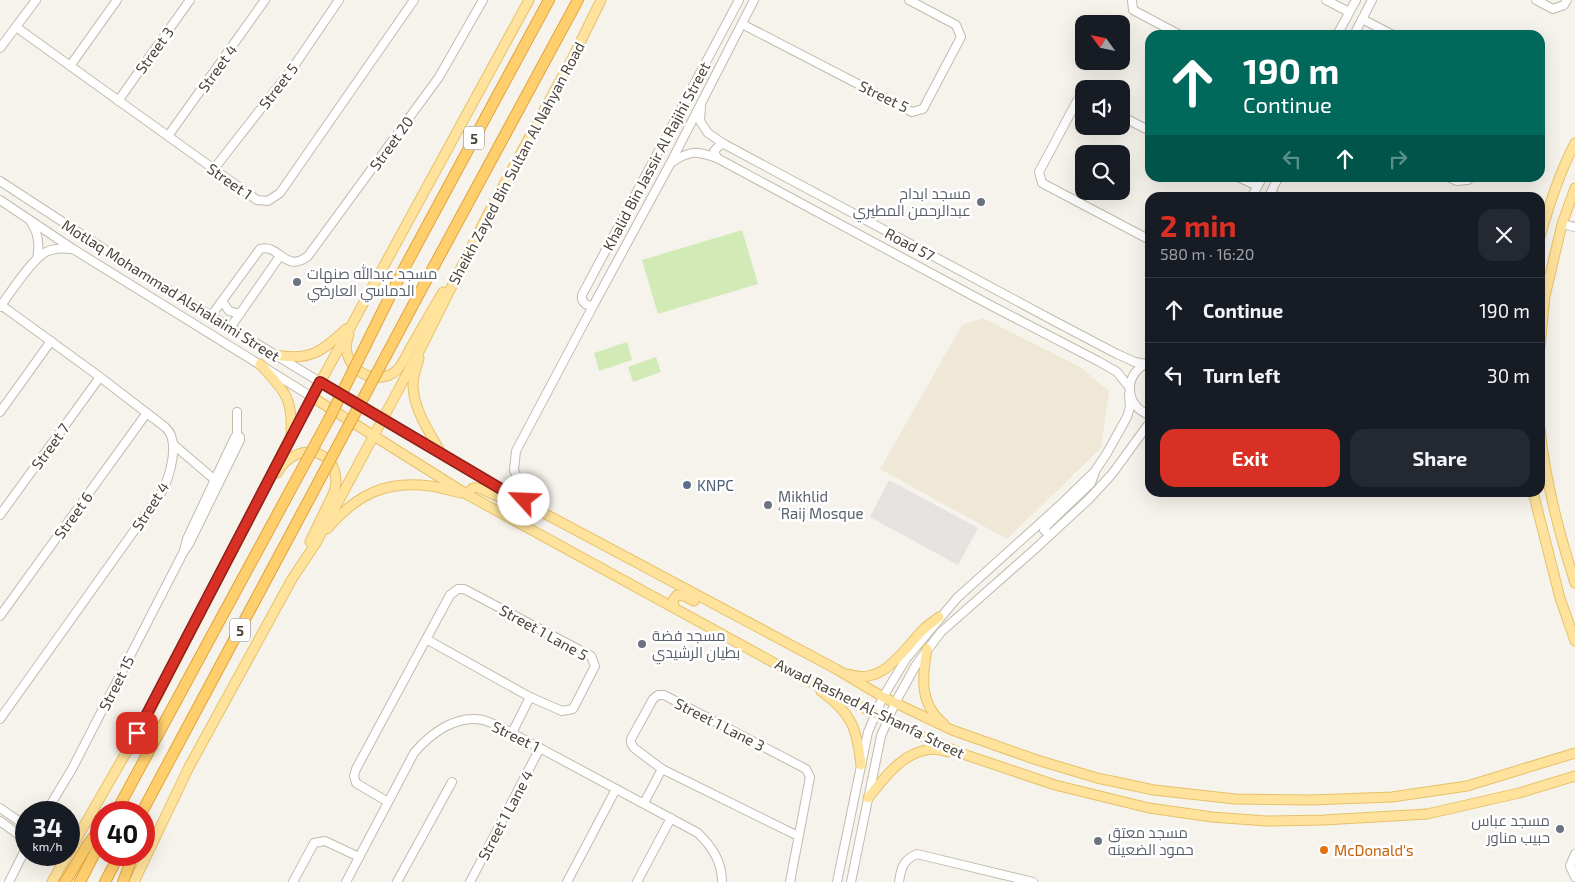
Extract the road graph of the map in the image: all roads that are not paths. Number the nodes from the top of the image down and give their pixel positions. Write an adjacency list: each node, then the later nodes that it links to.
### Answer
1 (36, 0): 24 (street)
2 (117, 0): 30 (street)
3 (190, 0): 31 (street, Street 3)
4 (265, 0): 36 (street, Street 4)
5 (340, 0): 41 (street, Street 5)
6 (414, 0): 41 (street, Street 1)
7 (483, 0): 57 (street, Street 20)
8 (529, 0): 45 (main road)
9 (549, 0): 141 (highway, 5, bridge)
10 (578, 0): 142 (highway, Sheikh Zayed Bin Sultan Al Nahyan Road / 5, bridge)
11 (601, 0): 50 (main road, Sheikh Zayed Bin Sultan Al Nahyan Road)
12 (739, 0): 64 (street, Khalid Bin Jassir Al Rajihi Street)
13 (754, 0): 23 (street, Khalid Bin Jassir Al Rajihi Street)
14 (909, 0): 23 (street, Street 5)
15 (1132, 0): 25 (street)
16 (1326, 0): 21 (street)
17 (1356, 0): 21 (street)
18 (1372, 0): 22 (street)
19 (1536, 0): 20 (street)
20 (1567, 0)
21 (1349, 12): 26 (street)
22 (1362, 18): 27 (street); 28 (street)
23 (742, 24): 32 (street, Khalid Bin Jassir Al Rajihi Street)
24 (16, 27): 29 (street); 30 (street, Street 1)
25 (1171, 30)
26 (1340, 30)
27 (1356, 30)
28 (1384, 30)
29 (0, 48)
30 (70, 66): 31 (street, Street 1)
31 (118, 101): 36 (street, Street 1)
32 (701, 102): 38 (street, Road 57); 40 (street, Khalid Bin Jassir Al Rajihi Street)
33 (1075, 105): 55 (street)
34 (1130, 121): 35 (street)
35 (1145, 128)
36 (168, 136): 41 (street, Street 1)
37 (1575, 143): 51 (main road)
38 (724, 144): 39 (street); 67 (street, Road 57)
39 (717, 158): 40 (street, Road 57); 71 (street, Road 57)
40 (670, 164): 64 (street, Khalid Bin Jassir Al Rajihi Street)
41 (213, 170)
42 (0, 181): 59 (street, Motlaq Mohammad Alshalaimi Street)
43 (1248, 182): 46 (street)
44 (1260, 182): 46 (street)
45 (427, 186): 50 (main road); 68 (main road)
46 (1257, 186): 48 (street)
47 (1575, 188): 53 (main road)
48 (1254, 192)
49 (0, 200): 52 (street, Motlaq Mohammad Alshalaimi Street)
50 (489, 212): 74 (main road, Sheikh Zayed Bin Sultan Al Nahyan Road)
51 (1545, 220)
52 (29, 221): 56 (street, Motlaq Mohammad Alshalaimi Street); 58 (street)
53 (1562, 224): 54 (street); 62 (main road)
54 (1575, 227)
55 (1145, 237)
56 (73, 249): 58 (street); 60 (street, Motlaq Mohammad Alshalaimi Street)
57 (280, 256): 61 (street, Street 20); 65 (street)
58 (37, 258): 63 (street)
59 (147, 277): 60 (street); 66 (street, Motlaq Mohammad Alshalaimi Street)
60 (138, 289): 77 (street, Motlaq Mohammad Alshalaimi Street)
61 (222, 301): 65 (street); 66 (street, Street 20)
62 (1545, 304)
63 (1, 306): 72 (street)
64 (593, 306): 102 (street, Khalid Bin Jassir Al Rajihi Street)
65 (240, 314): 69 (street)
66 (211, 316): 69 (street, Motlaq Mohammad Alshalaimi Street)
67 (1056, 322): 70 (street, Road 57); 71 (street)
68 (352, 324): 75 (main road); 80 (main road)
69 (230, 328): 75 (street, Motlaq Mohammad Alshalaimi Street)
70 (1070, 329): 73 (street); 76 (street, Road 57)
71 (1048, 335): 73 (street, Road 57)
72 (51, 341): 79 (street); 84 (street)
73 (1063, 342): 81 (street, Road 57)
74 (422, 346): 89 (main road, Sheikh Zayed Bin Sultan Al Nahyan Road); 95 (main road)
75 (275, 355): 80 (street, Motlaq Mohammad Alshalaimi Street)
76 (1145, 363)
77 (260, 364): 83 (street, Motlaq Mohammad Alshalaimi Street); 93 (main road)
78 (1145, 365): 81 (street)
79 (100, 377): 88 (street); 103 (street, Street 7)
80 (320, 382): 82 (main road, Motlaq Mohammad Alshalaimi Street); 83 (main road)
81 (1129, 390): 87 (street, Road 57); 97 (street)
82 (344, 396): 89 (main road, Awad Rashed Al-Shanfa Street)
83 (312, 397): 86 (main road, Motlaq Mohammad Alshalaimi Street); 93 (main road)
84 (0, 412)
85 (237, 412): 91 (street)
86 (337, 412): 92 (main road, Awad Rashed Al-Shanfa Street)
87 (1145, 412)
88 (146, 414): 94 (street); 111 (street, Street 6)
89 (382, 419): 92 (main road, Sheikh Zayed Bin Sultan Al Nahyan Road); 95 (main road, Awad Rashed Al-Shanfa Street)
90 (1145, 429): 104 (street)
91 (237, 435): 98 (street, Street 15); 106 (street, Street 15)
92 (374, 435): 99 (main road, Awad Rashed Al-Shanfa Street); 105 (main road, Sheikh Zayed Bin Sultan Al Nahyan Road)
93 (291, 436): 107 (main road)
94 (174, 445): 98 (street); 123 (street, Street 4)
95 (441, 454): 100 (main road, Awad Rashed Al-Shanfa Street)
96 (1545, 458): 109 (main road)
97 (1095, 470): 104 (street); 112 (street)
98 (216, 480): 106 (street, Street 15)
99 (468, 494): 100 (main road); 105 (main road); 110 (main road, Awad Rashed Al-Shanfa Street)
100 (513, 496): 102 (main road, Awad Rashed Al-Shanfa Street)
101 (1533, 497): 115 (main road)
102 (523, 502): 113 (main road, Awad Rashed Al-Shanfa Street)
103 (0, 515)
104 (1050, 536): 116 (street)
105 (316, 543): 108 (main road, Sheikh Zayed Bin Sultan Al Nahyan Road)
106 (184, 551): 140 (street, Street 15)
107 (231, 552): 108 (main road); 150 (main road)
108 (292, 578): 167 (main road, Sheikh Zayed Bin Sultan Al Nahyan Road)
109 (1575, 584)
110 (674, 606): 113 (main road); 118 (main road, Awad Rashed Al-Shanfa Street)
111 (0, 616)
112 (939, 617): 117 (main road); 119 (street)
113 (767, 633): 117 (main road, Awad Rashed Al-Shanfa Street)
114 (426, 639): 120 (street, Street 1 Lane 5); 120 (street, Street 1 Lane 5); 143 (street, Street 1 Lane 5)
115 (1575, 641)
116 (927, 649): 121 (street); 127 (main road)
117 (836, 669): 119 (main road, Awad Rashed Al-Shanfa Street)
118 (800, 677): 124 (main road, Awad Rashed Al-Shanfa Street); 134 (main road)
119 (883, 697): 121 (main road, Awad Rashed Al-Shanfa Street); 124 (street)
120 (530, 698): 128 (street)
121 (895, 703): 126 (street); 127 (main road, Awad Rashed Al-Shanfa Street)
122 (0, 704): 123 (street)
123 (7, 710): 125 (street, Street 4)
124 (875, 713): 126 (main road, Awad Rashed Al-Shanfa Street); 134 (street)
125 (0, 719)
126 (887, 719): 132 (main road, Awad Rashed Al-Shanfa Street); 139 (street)
127 (952, 730): 133 (main road, Awad Rashed Al-Shanfa Street)
128 (512, 733): 129 (street, Street 1); 143 (street, Street 1)
129 (540, 748): 138 (street, Street 1); 171 (street, Street 1 Lane 4)
130 (1575, 748): 133 (main road)
131 (1575, 753): 133 (main road, Awad Rashed Al-Shanfa Street)
132 (964, 754): 136 (main road, Awad Rashed Al-Shanfa Street); 139 (main road)
133 (1546, 762)
134 (860, 765): 176 (street)
135 (662, 769): 144 (street); 151 (street, Street 1 Lane 3); 151 (street, Street 1 Lane 3)
136 (1575, 776)
137 (452, 782): 170 (street)
138 (616, 789): 144 (street, Street 1); 172 (street)
139 (868, 798): 177 (street)
140 (53, 801)
141 (122, 801)
142 (148, 801)
143 (388, 802): 154 (street, Street 1)
144 (644, 803): 147 (street, Street 1)
145 (0, 808): 146 (street)
146 (15, 818)
147 (671, 818): 173 (street); 174 (street, Street 1)
148 (0, 822): 149 (street)
149 (15, 832)
150 (80, 833)
151 (798, 836): 175 (street, Street 1 Lane 3)
152 (90, 842): 163 (highway)
153 (1575, 854): 160 (street)
154 (359, 857): 168 (street); 169 (street, Street 1)
155 (90, 862): 164 (highway)
156 (17, 866): 161 (street)
157 (61, 866): 162 (main road)
158 (113, 866): 165 (highway)
159 (129, 866): 166 (highway)
160 (1575, 877)
161 (9, 882)
162 (52, 882)
163 (65, 882)
164 (80, 882)
165 (105, 882)
166 (123, 882)
167 (134, 882)
168 (293, 882)
169 (346, 882)
170 (397, 882)
171 (470, 882)
172 (567, 882)
173 (637, 882)
174 (722, 882)
175 (790, 882)
176 (837, 882)
177 (851, 882)
178 (898, 882): 179 (street)
179 (1033, 882)

